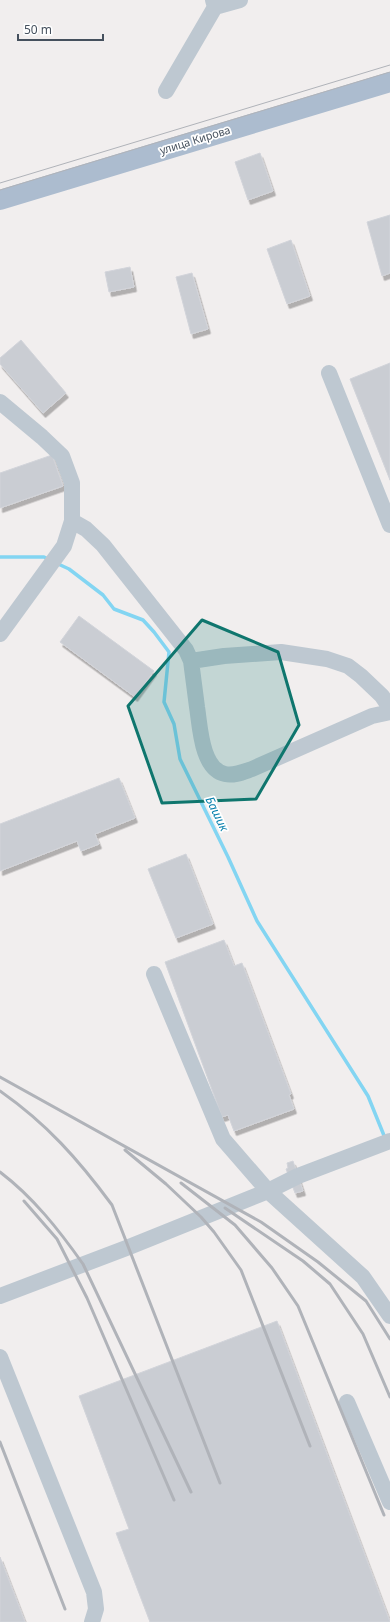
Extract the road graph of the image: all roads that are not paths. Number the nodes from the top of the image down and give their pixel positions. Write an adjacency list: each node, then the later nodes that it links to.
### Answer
1 (240, 0): 2 (street)
2 (214, 4): 4 (street)
3 (390, 82): 5 (main road, улица Кирова)
4 (166, 91)
5 (0, 200)
6 (329, 373): 9 (street)
7 (0, 402): 8 (street)
8 (72, 521): 10 (street); 11 (street)
9 (390, 525)
10 (0, 634)
11 (191, 661): 12 (street); 13 (street)
12 (390, 708)
13 (390, 712)
14 (154, 974): 16 (street)
15 (390, 1141): 16 (street)
16 (268, 1191): 17 (street); 18 (street)
17 (0, 1296)
18 (390, 1316)
19 (0, 1357): 22 (street)
20 (347, 1402): 21 (street)
21 (390, 1502)
22 (92, 1622)

